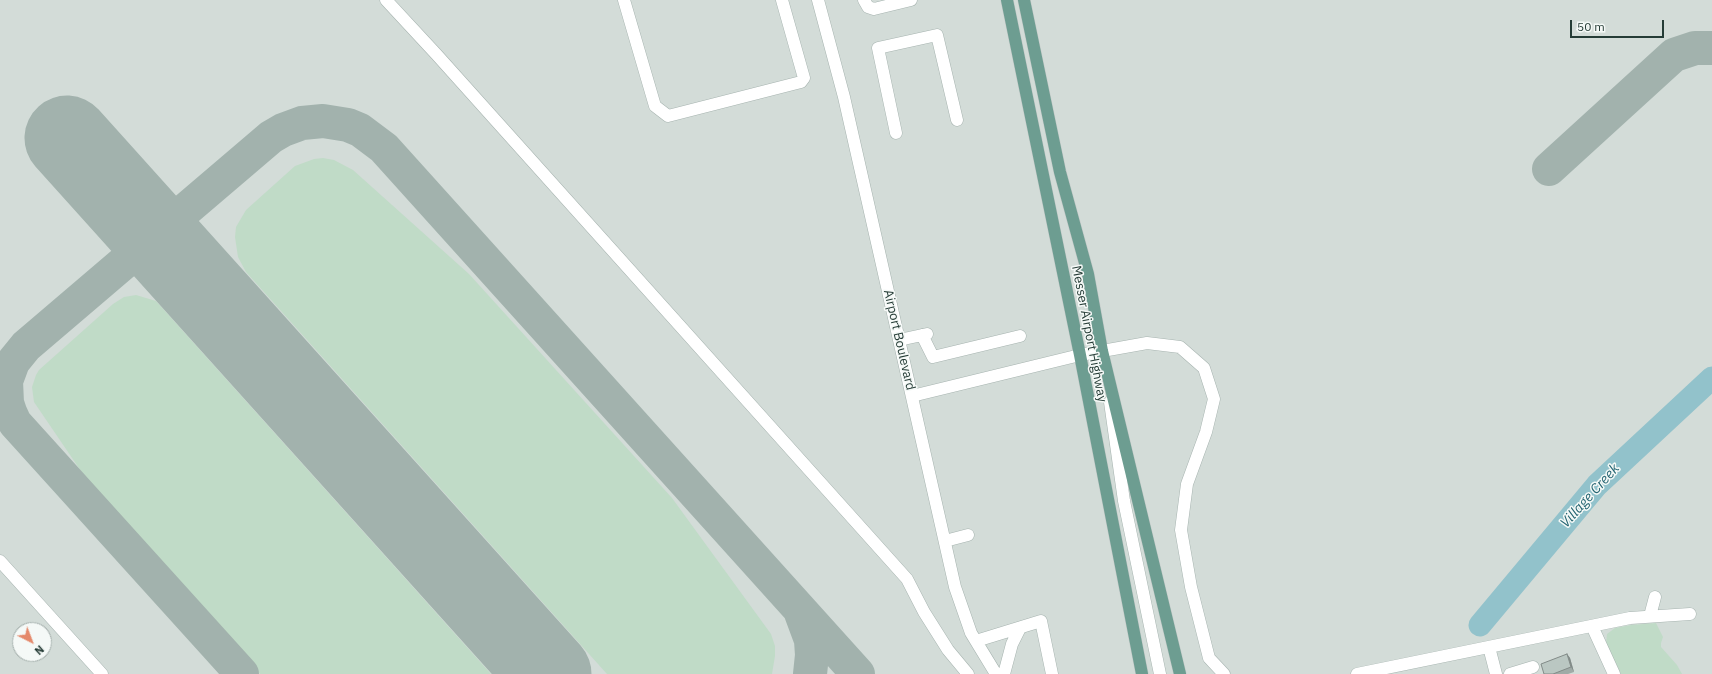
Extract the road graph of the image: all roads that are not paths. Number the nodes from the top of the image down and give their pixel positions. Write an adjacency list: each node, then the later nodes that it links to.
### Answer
1 (386, 0): 28 (street)
2 (624, 0): 3 (street)
3 (782, 0)
4 (818, 0): 12 (street, Airport Boulevard)
5 (864, 0): 6 (street)
6 (911, 0)
7 (1007, 0): 14 (main road, Messer Airport Highway)
8 (1024, 0): 13 (main road, Messer Airport Highway)
9 (957, 120): 10 (street)
10 (896, 133)
11 (1020, 336): 12 (street)
12 (899, 340): 15 (street, Airport Boulevard)
13 (1102, 351): 14 (street); 33 (street, Messer Airport Highway); 34 (main road, Messer Airport Highway); 35 (street)
14 (1080, 355): 15 (street); 32 (main road, Messer Airport Highway)
15 (912, 396): 17 (street, Airport Boulevard)
16 (968, 535): 17 (street)
17 (945, 541): 24 (street, Airport Boulevard)
18 (0, 561): 27 (street)
19 (1655, 597): 21 (street)
20 (1690, 614): 21 (street)
21 (1650, 616): 22 (street)
22 (1592, 626): 25 (street); 39 (street)
23 (1020, 628): 24 (street); 30 (street); 31 (street)
24 (976, 641): 29 (street, Airport Boulevard)
25 (1489, 647): 36 (street); 37 (street)
26 (1533, 667): 38 (street)
27 (102, 674)
28 (968, 674)
29 (996, 674)
30 (1004, 674)
31 (1052, 674)
32 (1142, 674)
33 (1160, 674)
34 (1180, 674)
35 (1224, 674)
36 (1357, 674)
37 (1496, 674)
38 (1510, 674)
39 (1614, 674)

